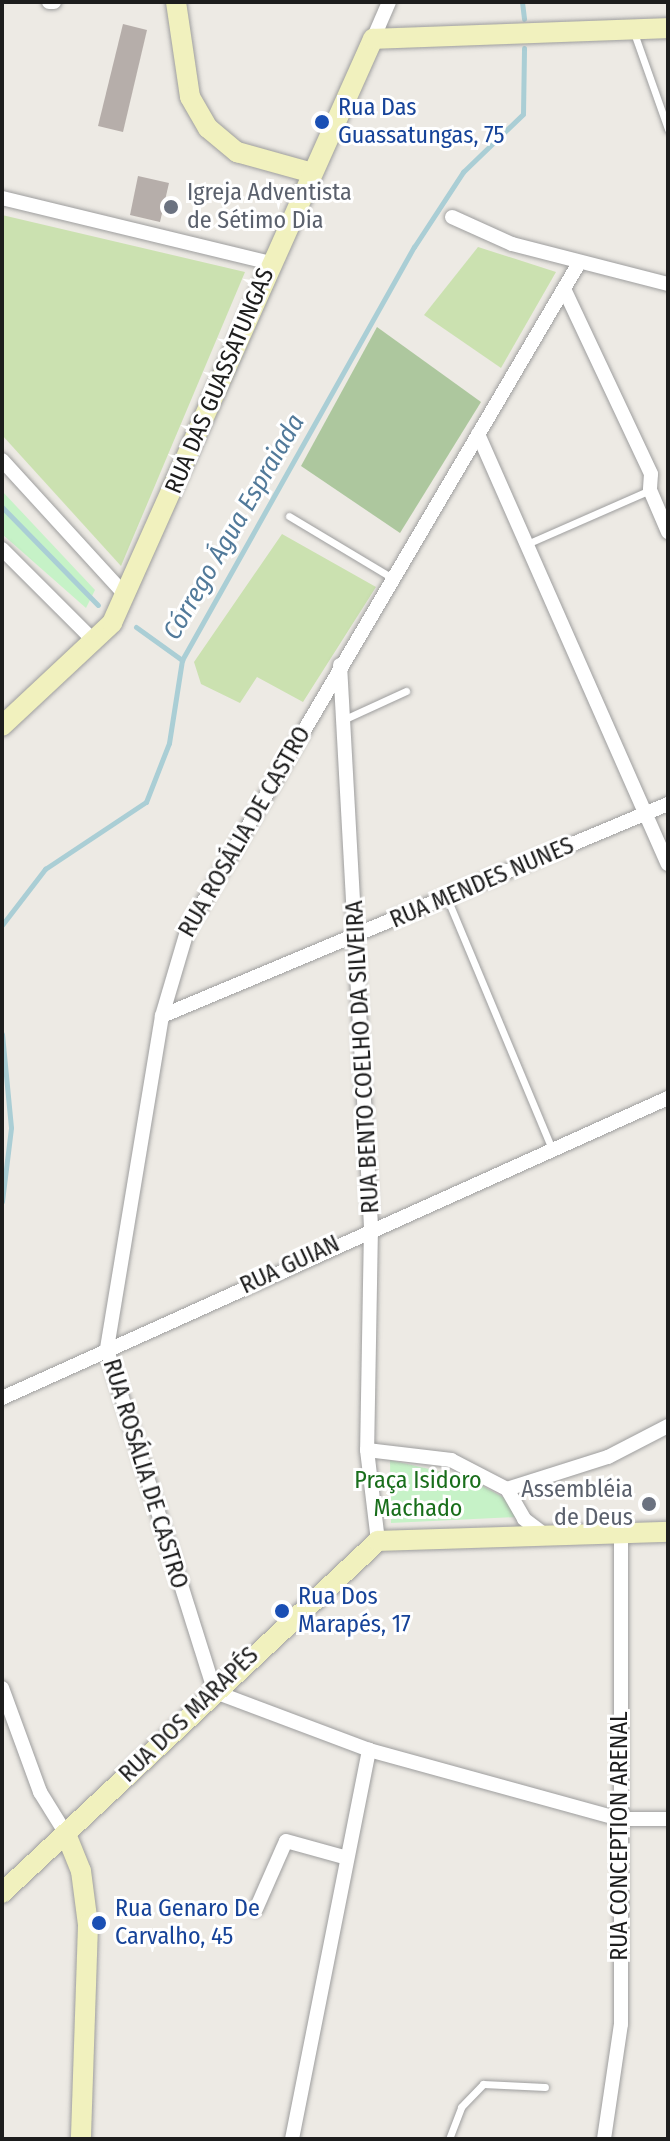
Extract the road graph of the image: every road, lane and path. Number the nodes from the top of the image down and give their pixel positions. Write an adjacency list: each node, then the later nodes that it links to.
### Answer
1 (176, 2): 7 (street)
2 (389, 2): 5 (street, RUA DAS GUASSATUNGAS)
3 (668, 28): 4 (street)
4 (633, 29): 5 (street); 6 (lane)
5 (373, 39): 7 (street, RUA DAS GUASSATUNGAS)
6 (668, 129)
7 (312, 173): 10 (street, RUA DAS GUASSATUNGAS)
8 (2, 198): 10 (street)
9 (452, 217): 11 (street)
10 (271, 263): 22 (street, RUA DAS GUASSATUNGAS)
11 (579, 263): 12 (street); 13 (street, RUA ROSÁLIA DE CASTRO)
12 (668, 284)
13 (565, 291): 14 (street, RUA ROSÁLIA DE CASTRO); 16 (street)
14 (478, 434): 19 (street); 21 (street, RUA ROSÁLIA DE CASTRO)
15 (2, 460): 22 (street)
16 (650, 490): 18 (street); 19 (lane)
17 (289, 516): 21 (lane)
18 (668, 532)
19 (525, 545): 29 (street)
20 (2, 549): 23 (street)
21 (392, 578): 24 (street, RUA ROSÁLIA DE CASTRO)
22 (126, 596): 23 (street, RUA DAS GUASSATUNGAS)
23 (94, 641): 27 (street, RUA DAS GUASSATUNGAS)
24 (340, 665): 26 (street, RUA BENTO COELHO DA SILVEIRA); 33 (street, RUA ROSÁLIA DE CASTRO)
25 (406, 691): 26 (lane)
26 (347, 718): 32 (street, RUA BENTO COELHO DA SILVEIRA)
27 (2, 726)
28 (668, 804): 29 (street, RUA MENDES NUNES)
29 (645, 814): 30 (street); 31 (street, RUA MENDES NUNES)
30 (668, 864)
31 (447, 898): 32 (street, RUA MENDES NUNES); 35 (lane)
32 (358, 935): 33 (street, RUA MENDES NUNES); 36 (street, RUA BENTO COELHO DA SILVEIRA)
33 (162, 1016): 37 (street, RUA ROSÁLIA DE CASTRO)
34 (668, 1098): 35 (street, RUA GUIAN)
35 (551, 1147): 36 (street, RUA GUIAN)
36 (371, 1227): 37 (street, RUA GUIAN); 40 (street, RUA BENTO COELHO DA SILVEIRA)
37 (107, 1350): 38 (street, RUA GUIAN); 47 (street, RUA ROSÁLIA DE CASTRO)
38 (2, 1398)
39 (668, 1426): 41 (street)
40 (367, 1450): 41 (street); 45 (street, RUA BENTO COELHO DA SILVEIRA)
41 (507, 1489): 44 (street)
42 (621, 1532): 43 (street); 44 (street); 49 (street, RUA CONCEPTION ARENAL)
43 (668, 1532)
44 (544, 1534): 45 (street)
45 (378, 1541): 47 (street, RUA DOS MARAPÉS)
46 (2, 1688): 51 (street)
47 (215, 1692): 48 (street); 51 (street, RUA DOS MARAPÉS)
48 (369, 1750): 49 (street); 52 (street)
49 (620, 1819): 50 (street); 59 (street, RUA CONCEPTION ARENAL)
50 (668, 1819)
51 (66, 1834): 53 (street, RUA DOS MARAPÉS); 56 (street)
52 (344, 1857): 54 (street); 57 (street)
53 (2, 1893)
54 (256, 1909)
55 (545, 2087): 58 (lane)
56 (81, 2139)
57 (292, 2139)
58 (449, 2139)
59 (604, 2139)

